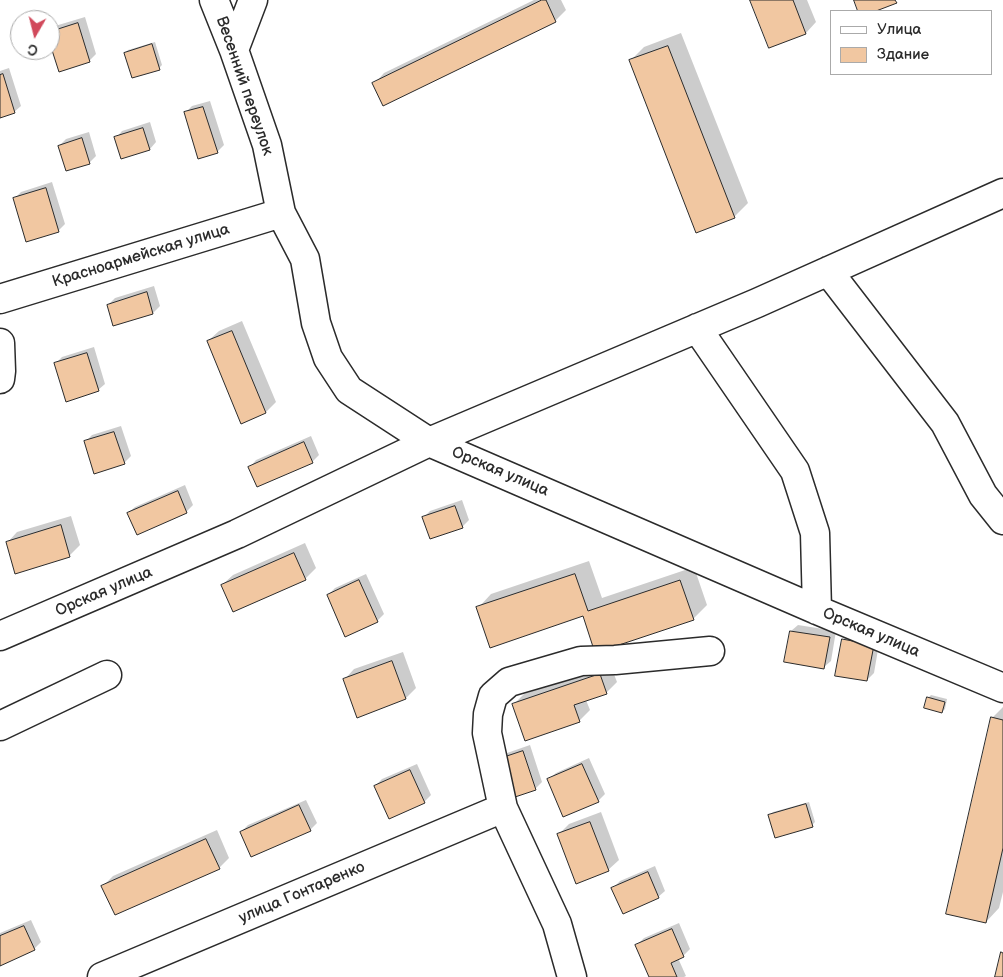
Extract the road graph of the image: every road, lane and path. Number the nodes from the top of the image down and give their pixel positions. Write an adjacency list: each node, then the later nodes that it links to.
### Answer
1 (214, 0): 3 (street, Весенний переулок)
2 (253, 0): 3 (street)
3 (234, 50): 5 (street, Весенний переулок)
4 (1003, 193): 6 (street)
5 (281, 213): 7 (street, Красноармейская улица); 11 (street, Весенний переулок)
6 (828, 271): 8 (street); 12 (street)
7 (0, 299)
8 (696, 328): 11 (street); 13 (street)
9 (0, 343): 10 (street)
10 (0, 379)
11 (430, 442): 13 (street, Орская улица); 14 (street, Орская улица)
12 (1003, 520)
13 (817, 610): 17 (street, Орская улица)
14 (0, 636)
15 (710, 650): 19 (street)
16 (107, 676): 18 (street)
17 (1003, 688)
18 (0, 726)
19 (503, 808): 20 (street, улица Гонтаренко); 21 (street)
20 (102, 977)
21 (572, 977)

